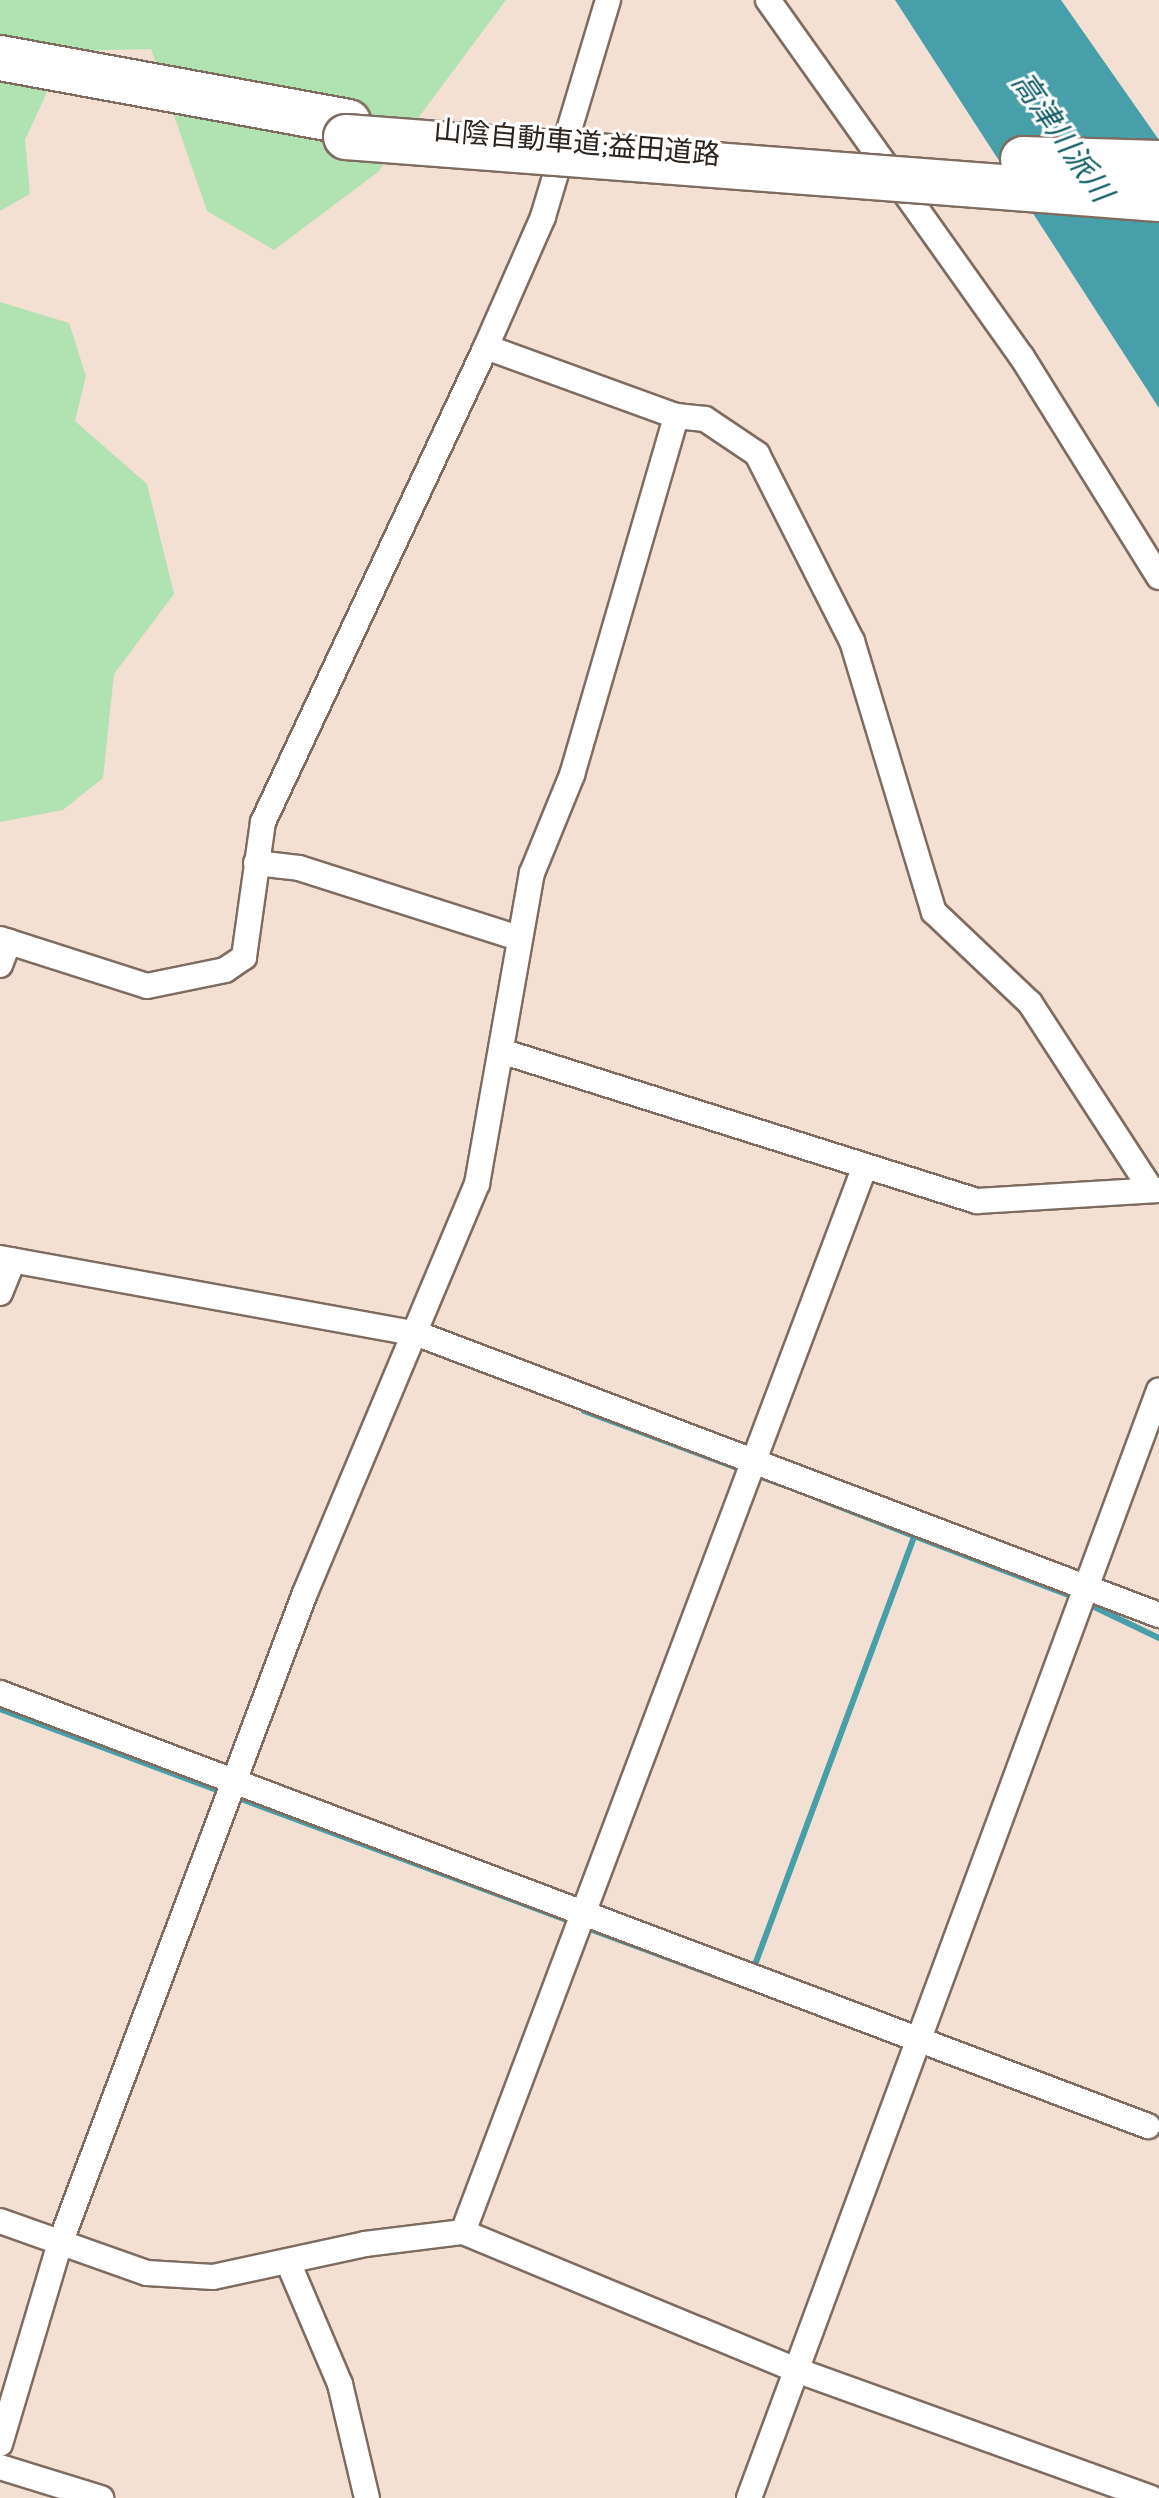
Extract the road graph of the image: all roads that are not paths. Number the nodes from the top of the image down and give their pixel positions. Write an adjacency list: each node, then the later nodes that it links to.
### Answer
1 (608, 0): 11 (street)
2 (768, 0): 13 (street)
3 (0, 58): 5 (highway, 山陰自動車道;益田道路)
4 (0, 76): 5 (highway, 山陰自動車道;益田道路)
5 (203, 109): 6 (highway, 山陰自動車道;益田道路)
6 (347, 130): 7 (highway, 山陰自動車道;益田道路); 10 (highway, 山陰自動車道;益田道路, bridge)
7 (665, 151): 8 (highway, bridge); 9 (highway, 山陰自動車道;益田道路)
8 (1159, 163)
9 (1159, 184)
10 (1159, 199)
11 (486, 347): 12 (street); 14 (street)
12 (676, 416): 15 (street); 19 (street)
13 (1159, 577)
14 (256, 863): 15 (street); 16 (street)
15 (519, 938): 17 (street)
16 (3, 948)
17 (501, 1051): 18 (street); 22 (street)
18 (865, 1166): 19 (street); 24 (street)
19 (1154, 1189)
20 (6, 1259): 21 (street); 22 (street)
21 (0, 1293)
22 (418, 1334): 24 (street); 28 (street)
23 (1159, 1390): 25 (street)
24 (752, 1460): 25 (street); 29 (street)
25 (1086, 1587): 26 (street); 30 (street)
26 (1159, 1615)
27 (0, 1693): 28 (street)
28 (238, 1783): 29 (street); 34 (street)
29 (579, 1915): 30 (street); 33 (street)
30 (919, 2040): 31 (street); 36 (street)
31 (1148, 2126)
32 (0, 2221): 34 (street)
33 (463, 2232): 35 (street); 36 (street)
34 (59, 2246): 35 (street); 37 (street)
35 (288, 2262): 40 (street)
36 (796, 2370): 41 (street); 42 (street)
37 (0, 2444)
38 (0, 2467): 39 (street)
39 (101, 2498)
40 (367, 2498)
41 (749, 2498)
42 (1151, 2498)

